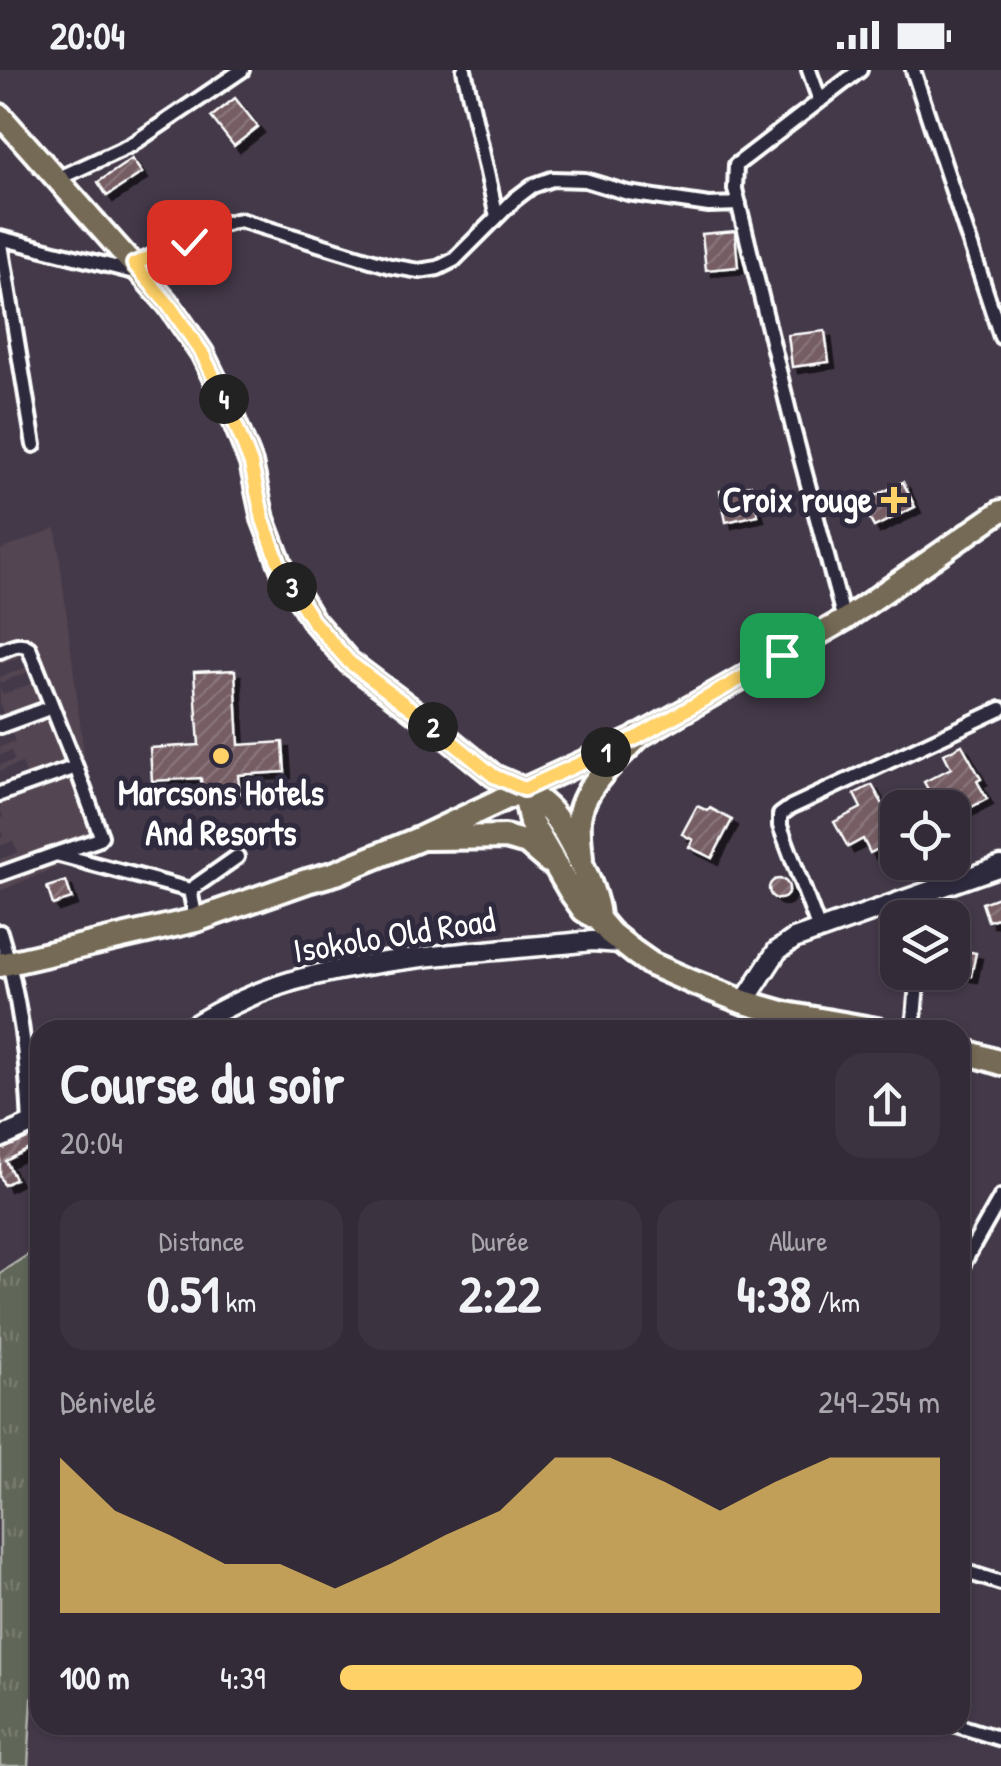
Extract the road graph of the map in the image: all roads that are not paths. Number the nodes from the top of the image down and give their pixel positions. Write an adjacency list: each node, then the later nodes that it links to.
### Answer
1 (242, 70): 8 (street)
2 (464, 70): 10 (street)
3 (809, 70): 6 (street)
4 (860, 70): 6 (street)
5 (913, 70): 13 (street)
6 (820, 101): 9 (street)
7 (0, 115): 8 (main road)
8 (57, 178): 12 (main road)
9 (739, 204): 10 (street); 16 (street)
10 (496, 217): 12 (street)
11 (0, 238): 12 (street); 14 (street)
12 (138, 269): 23 (main road)
13 (1001, 336)
14 (34, 444)
15 (1001, 511): 16 (main road)
16 (844, 620): 21 (main road)
17 (0, 651): 18 (street)
18 (52, 707): 20 (street); 22 (street)
19 (1001, 709): 33 (street)
20 (0, 726)
21 (638, 737): 23 (main road); 29 (highway)
22 (76, 767): 24 (street); 26 (street)
23 (524, 789): 25 (highway); 29 (highway)
24 (0, 794)
25 (419, 838): 29 (highway); 32 (highway)
26 (56, 854): 30 (street); 31 (street)
27 (237, 857): 31 (street)
28 (1001, 866): 33 (street)
29 (571, 867): 35 (highway)
30 (0, 874)
31 (190, 890): 32 (street)
32 (196, 920): 36 (highway)
33 (819, 930): 38 (street)
34 (0, 932): 36 (street)
35 (621, 943): 38 (highway); 39 (street, Isokolo Old Road)
36 (5, 964): 44 (street)
37 (916, 990): 41 (street)
38 (744, 1002): 40 (highway)
39 (205, 1020)
40 (820, 1020)
41 (914, 1020)
42 (970, 1053): 43 (highway)
43 (1001, 1063)
44 (30, 1080)
45 (30, 1124): 46 (street)
46 (0, 1138)
47 (1001, 1197): 48 (street)
48 (970, 1251)
49 (970, 1573): 50 (street)
50 (1001, 1583)
51 (970, 1729): 52 (street)
52 (1001, 1739)

